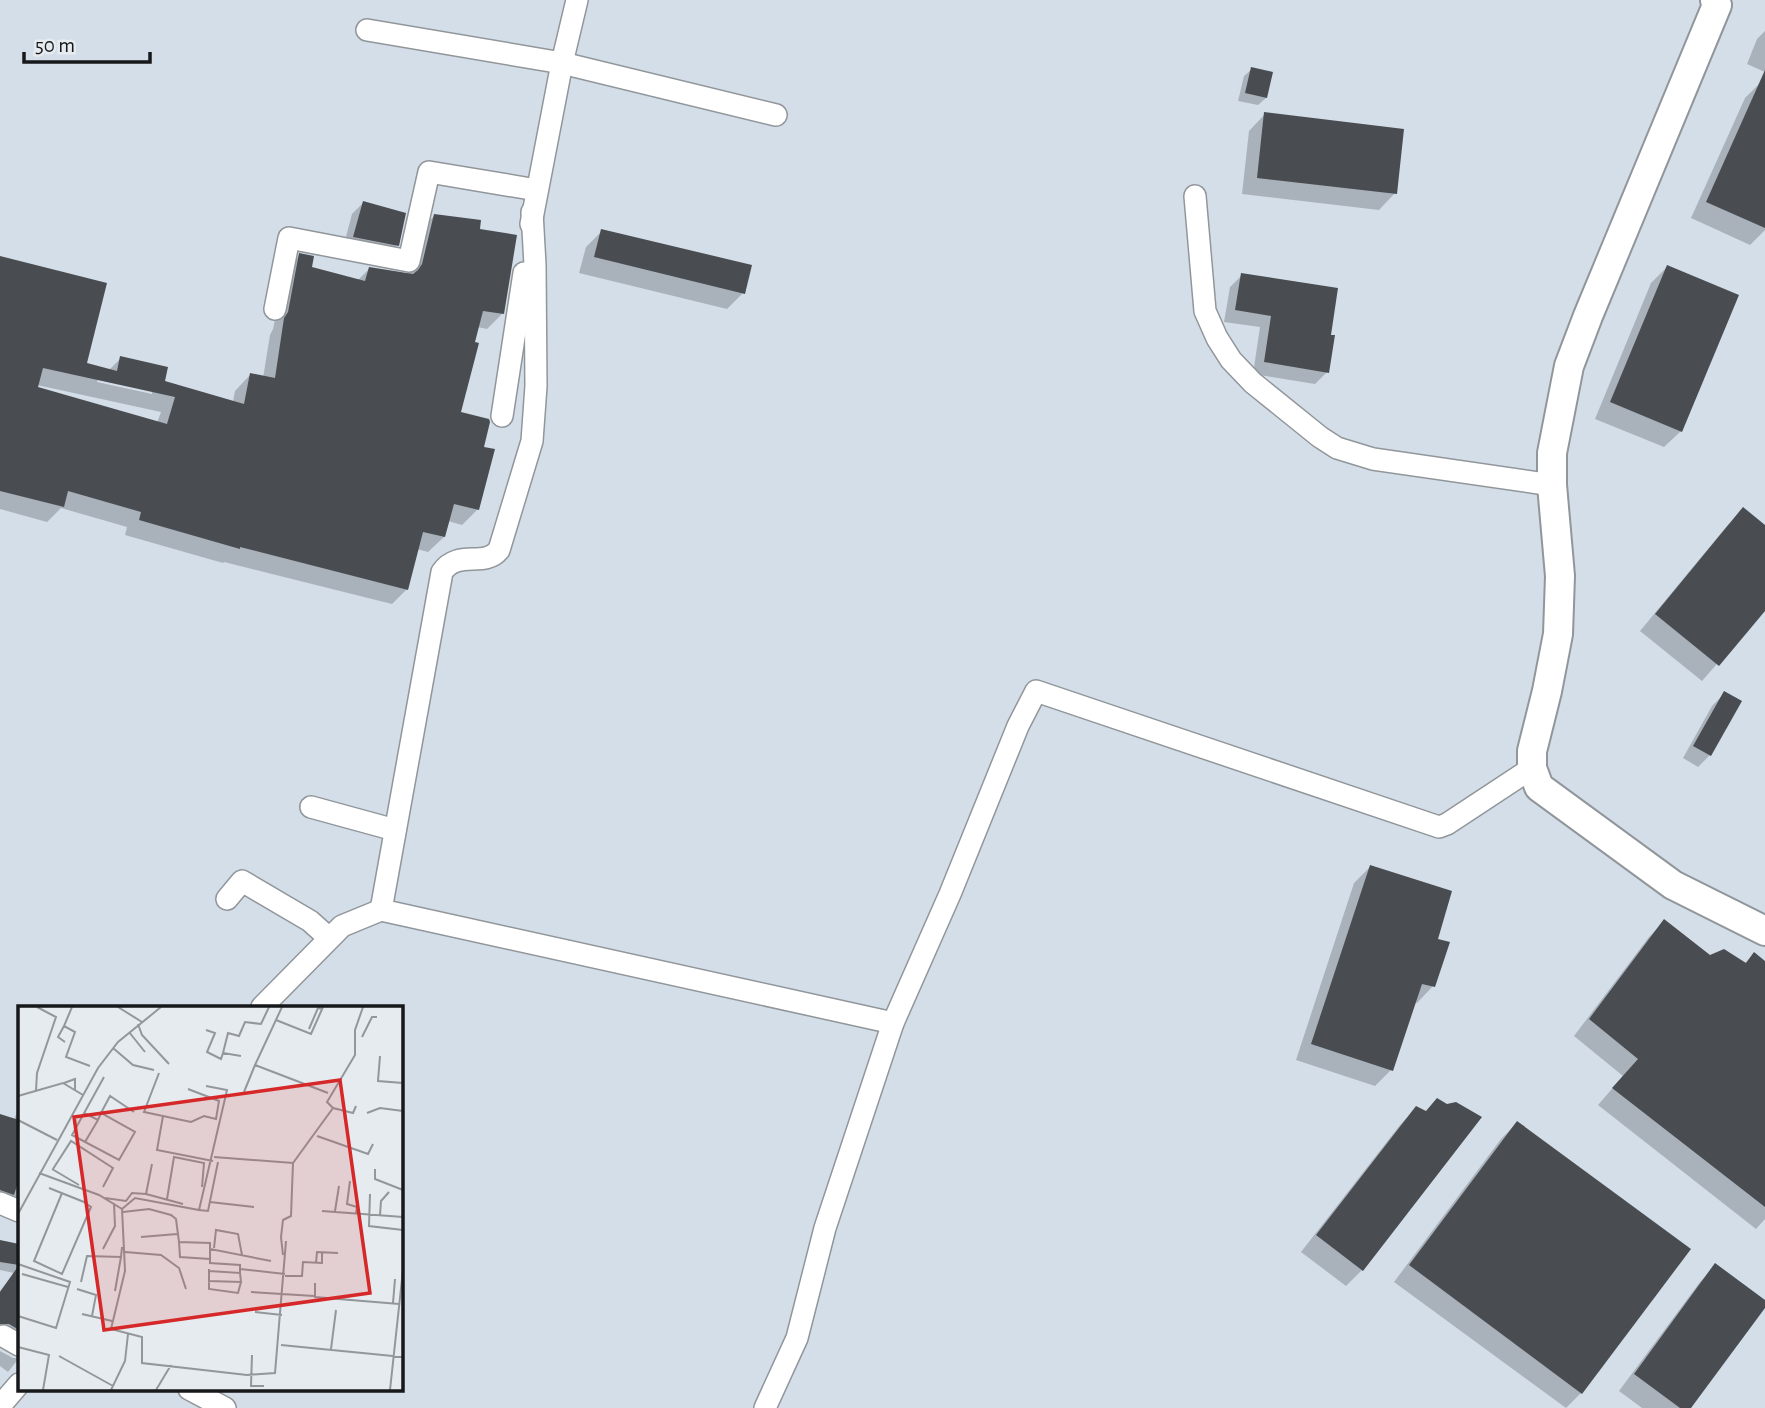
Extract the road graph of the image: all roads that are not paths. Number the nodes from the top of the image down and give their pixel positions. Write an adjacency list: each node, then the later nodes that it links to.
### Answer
1 (577, 0): 4 (street)
2 (1715, 0): 11 (street)
3 (367, 30): 4 (street)
4 (562, 63): 5 (street); 6 (street)
5 (776, 115)
6 (537, 190): 8 (street); 9 (street)
7 (1195, 196): 11 (street)
8 (532, 212): 10 (street); 14 (street)
9 (275, 309)
10 (502, 416)
11 (1552, 485): 12 (street)
12 (1532, 768): 17 (street); 20 (street)
13 (311, 807): 14 (street)
14 (395, 830): 16 (street)
15 (228, 899): 18 (street)
16 (381, 910): 18 (street); 20 (street)
17 (1765, 931)
18 (329, 938): 19 (street)
19 (262, 1006)
20 (893, 1023): 27 (street)
21 (0, 1203): 22 (street)
22 (18, 1211)
23 (18, 1385): 25 (street)
24 (191, 1390): 26 (street)
25 (0, 1406)
26 (225, 1408)
27 (765, 1408)

